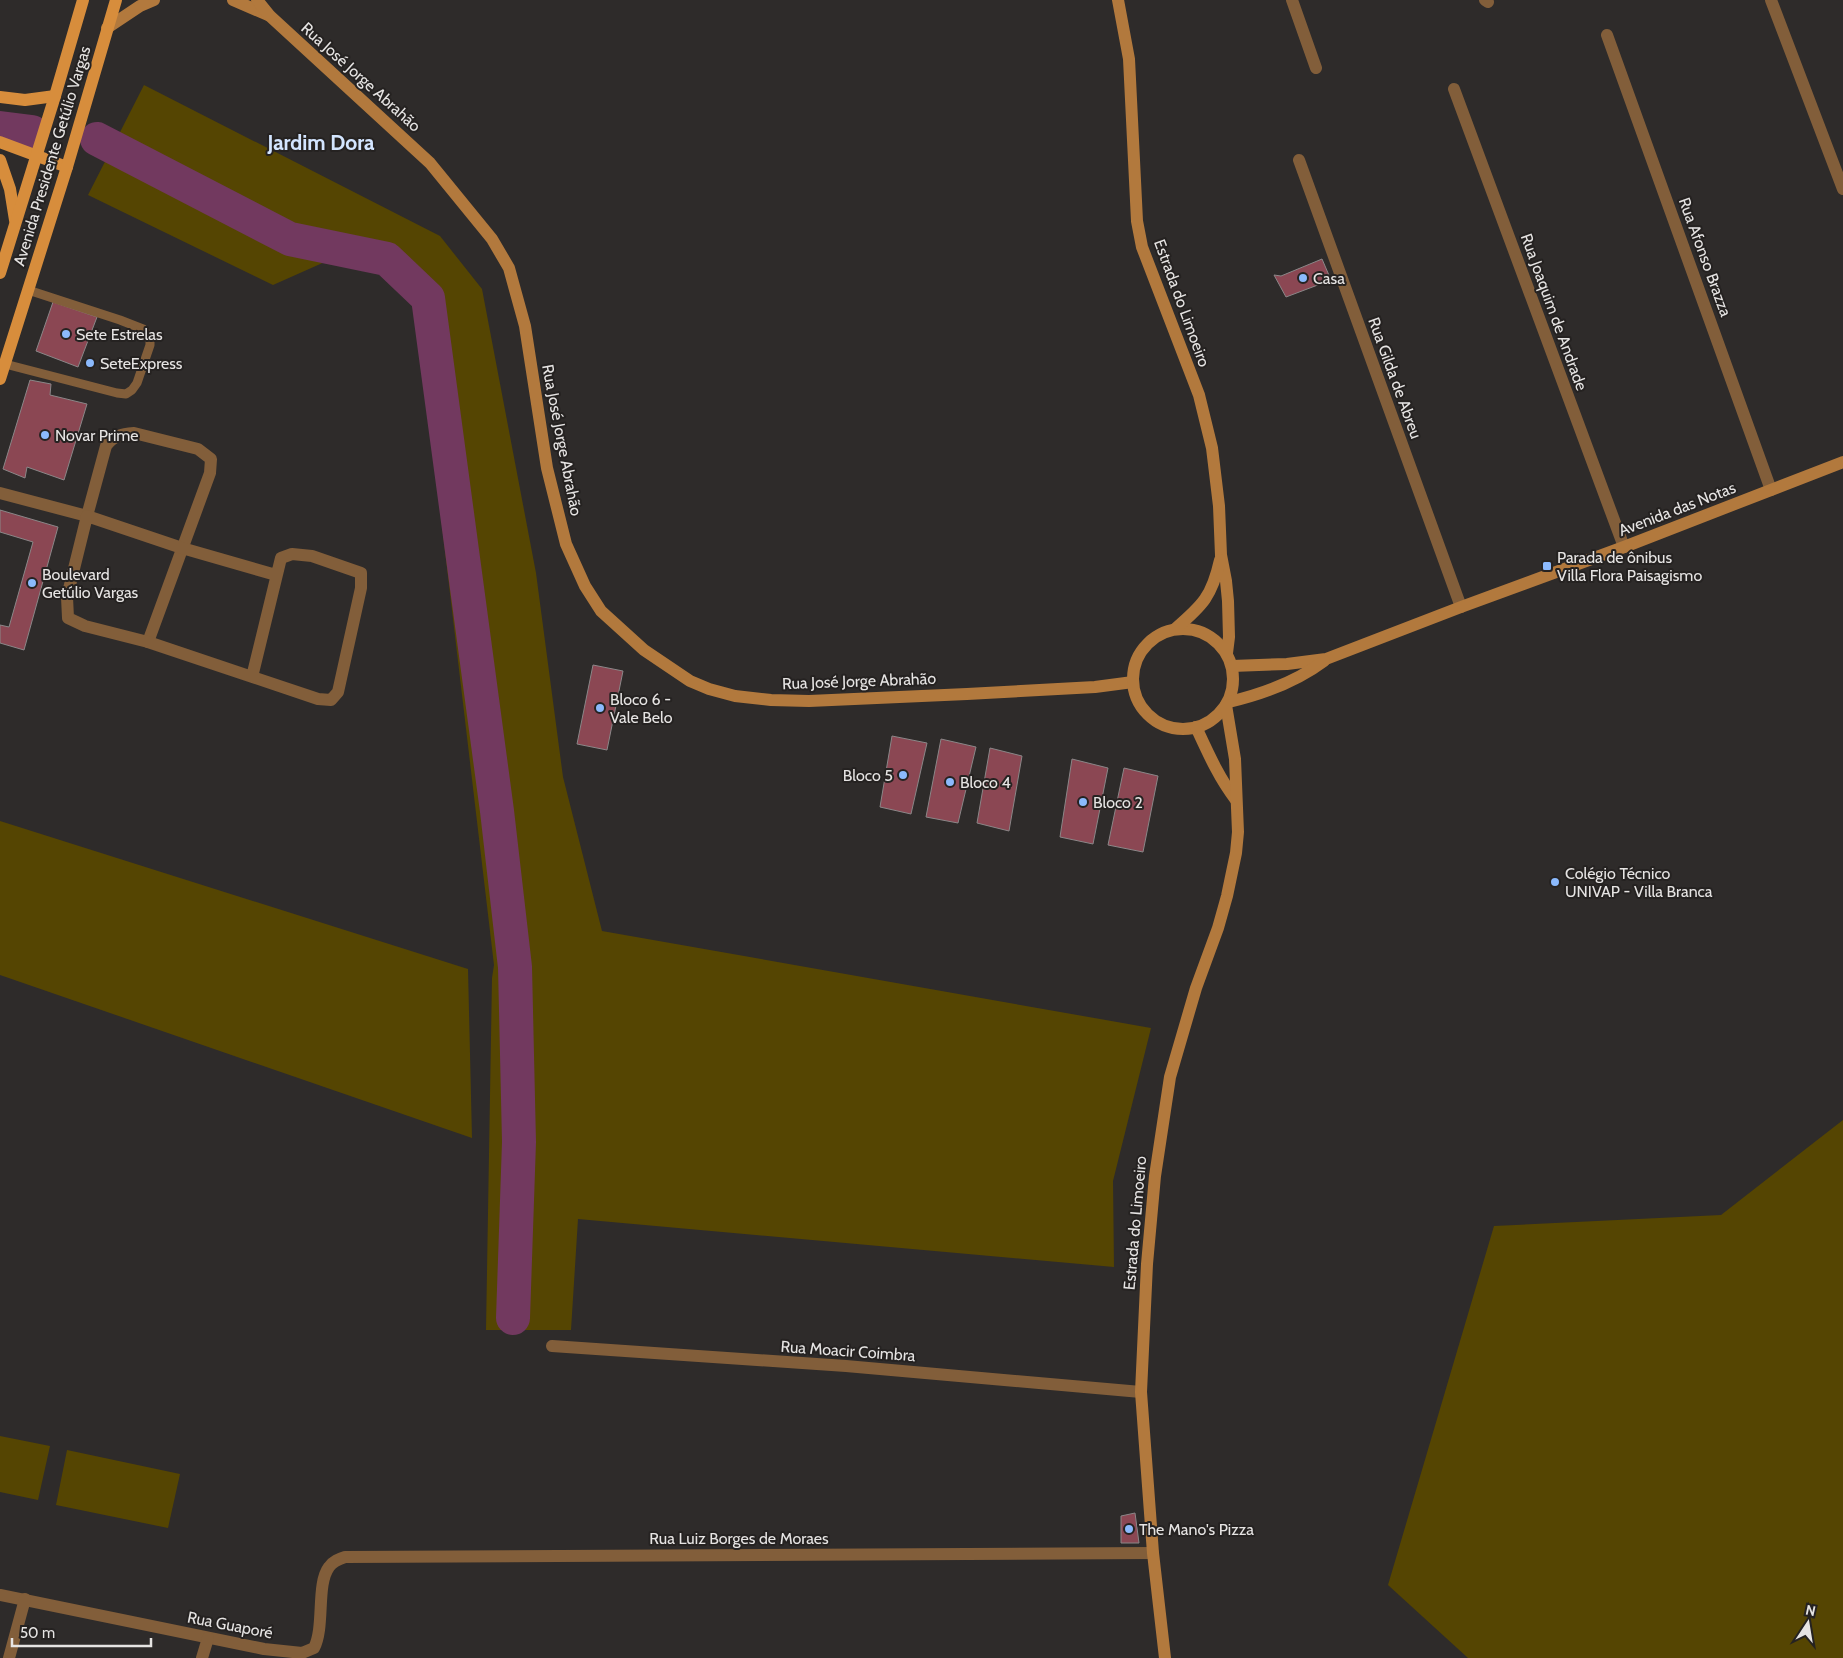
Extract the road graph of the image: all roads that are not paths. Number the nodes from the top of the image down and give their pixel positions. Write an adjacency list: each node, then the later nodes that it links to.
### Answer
1 (83, 0): 14 (main road, Avenida Presidente Getúlio Vargas)
2 (116, 0): 10 (main road, Avenida Presidente Getúlio Vargas)
3 (154, 0): 10 (main road)
4 (233, 0): 9 (main road, Rua José Jorge Abrahão)
5 (257, 0): 9 (main road, Rua José Jorge Abrahão)
6 (1118, 0): 33 (main road, Estrada do Limoeiro)
7 (1292, 0): 12 (street)
8 (1771, 0): 21 (street)
9 (270, 16): 42 (main road, Rua José Jorge Abrahão)
10 (108, 28): 20 (main road, Avenida Presidente Getúlio Vargas)
11 (1607, 35): 28 (street, Rua Afonso Brazza)
12 (1316, 68)
13 (1454, 89): 31 (street, Rua Joaquim de Andrade)
14 (56, 96): 15 (main road); 17 (main road, Avenida Presidente Getúlio Vargas)
15 (0, 97)
16 (0, 142): 17 (main road)
17 (36, 156): 20 (main road); 22 (main road, Avenida Presidente Getúlio Vargas)
18 (0, 160): 22 (main road)
19 (1299, 160): 35 (street, Rua Gilda de Abreu)
20 (67, 167): 24 (main road, Avenida Presidente Getúlio Vargas)
21 (1842, 183)
22 (16, 222): 23 (main road, Avenida Presidente Getúlio Vargas)
23 (0, 273)
24 (28, 290): 25 (main road, Avenida Presidente Getúlio Vargas); 25 (lane)
25 (5, 364): 26 (main road, Avenida Presidente Getúlio Vargas)
26 (0, 379)
27 (1843, 462): 28 (main road, Avenida das Notas)
28 (1771, 490): 31 (main road, Avenida das Notas)
29 (0, 493): 30 (street)
30 (87, 516): 32 (street); 32 (street); 37 (street)
31 (1624, 547): 35 (main road, Avenida das Notas)
32 (182, 548): 34 (street); 37 (street)
33 (1221, 555): 36 (main road, Estrada do Limoeiro); 38 (main road, Estrada do Limoeiro)
34 (276, 575): 41 (street); 41 (street)
35 (1461, 607): 39 (main road, Avenida das Notas)
36 (1175, 629): 38 (main road); 42 (main road)
37 (148, 642): 41 (street)
38 (1227, 653): 40 (main road)
39 (1326, 659): 40 (main road, Avenida das Notas); 43 (main road, Avenida das Notas)
40 (1232, 666): 43 (main road)
41 (252, 677)
42 (1133, 682): 44 (main road)
43 (1228, 703): 44 (main road, Avenida das Notas); 45 (main road, Estrada do Limoeiro)
44 (1196, 728): 45 (main road, Estrada do Limoeiro)
45 (1236, 800): 47 (main road, Estrada do Limoeiro)
46 (552, 1346): 47 (street, Rua Moacir Coimbra)
47 (1141, 1392): 48 (main road, Estrada do Limoeiro)
48 (1153, 1553): 49 (street, Rua Luiz Borges de Moraes); 55 (main road, Estrada do Limoeiro)
49 (328, 1568): 52 (street, Rua Guaporé)
50 (0, 1595): 51 (street, Rua Guaporé)
51 (25, 1599): 52 (street, Rua Guaporé); 53 (street)
52 (208, 1638): 54 (street)
53 (9, 1658)
54 (202, 1658)
55 (1165, 1658)

